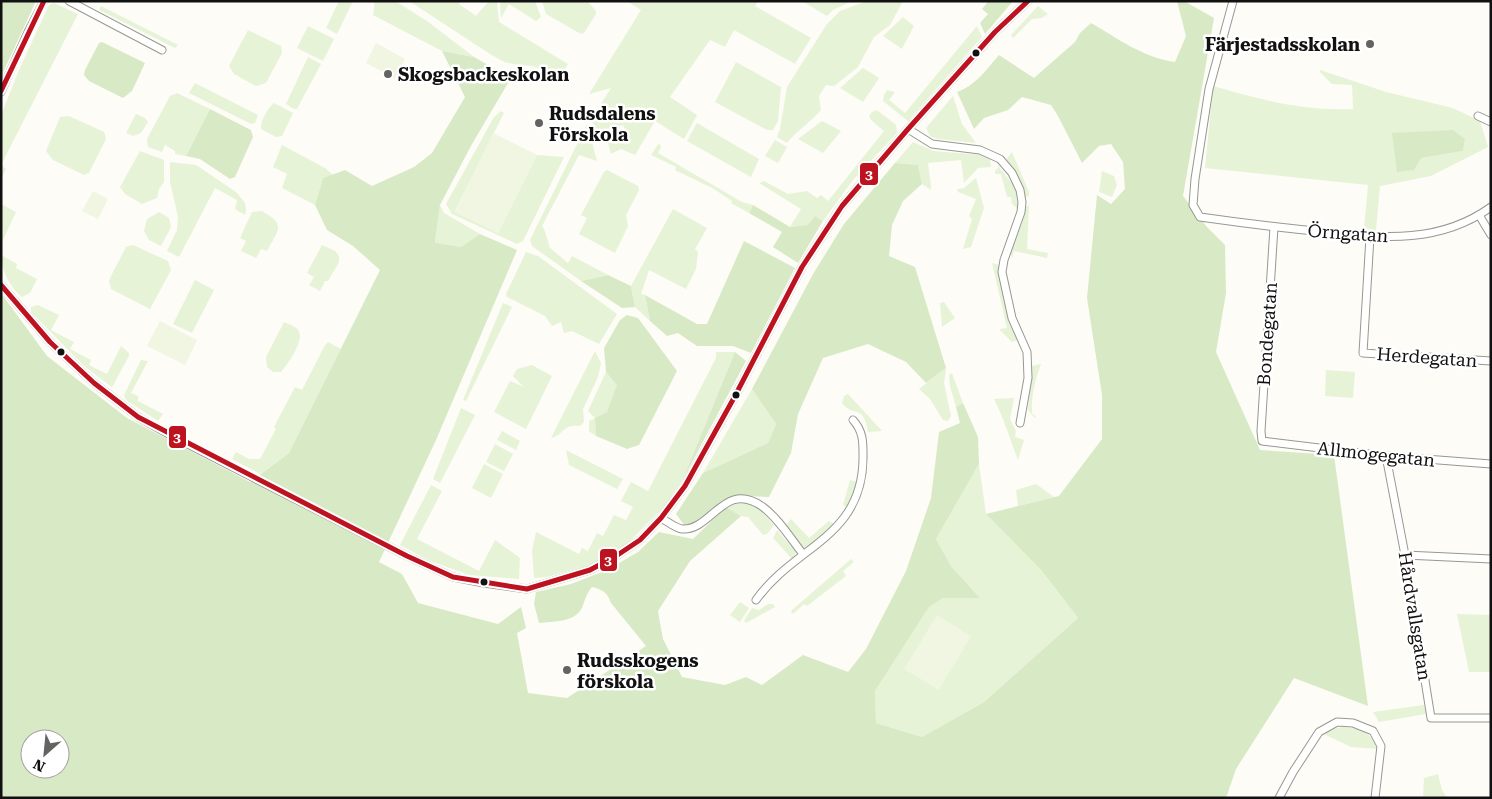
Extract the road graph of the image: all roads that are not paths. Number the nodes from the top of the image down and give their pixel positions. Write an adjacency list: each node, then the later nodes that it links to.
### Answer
1 (44, 1): 6 (street)
2 (70, 1): 5 (street)
3 (1028, 1): 9 (street)
4 (1233, 1): 12 (street, Örngatan)
5 (162, 50)
6 (1, 92)
7 (1478, 116): 8 (street)
8 (1491, 122)
9 (908, 129): 18 (street); 22 (street)
10 (1491, 207): 11 (street, Örngatan)
11 (1479, 215): 13 (street); 14 (street, Örngatan)
12 (1274, 227): 14 (street, Örngatan); 19 (street, Bondegatan)
13 (1491, 235)
14 (1370, 237): 16 (street, Herdegatan)
15 (1, 285): 22 (street)
16 (1491, 361)
17 (853, 420): 23 (street)
18 (1020, 423)
19 (1262, 441): 20 (street, Allmogegatan)
20 (1386, 456): 21 (street, Allmogegatan); 24 (street, Hårdvallsgatan)
21 (1491, 464)
22 (661, 518): 23 (street)
23 (803, 554): 26 (street)
24 (1405, 555): 25 (street); 27 (street, Hårdvallsgatan)
25 (1491, 559)
26 (756, 600)
27 (1491, 718)
28 (1280, 798): 29 (street)
29 (1375, 798)

